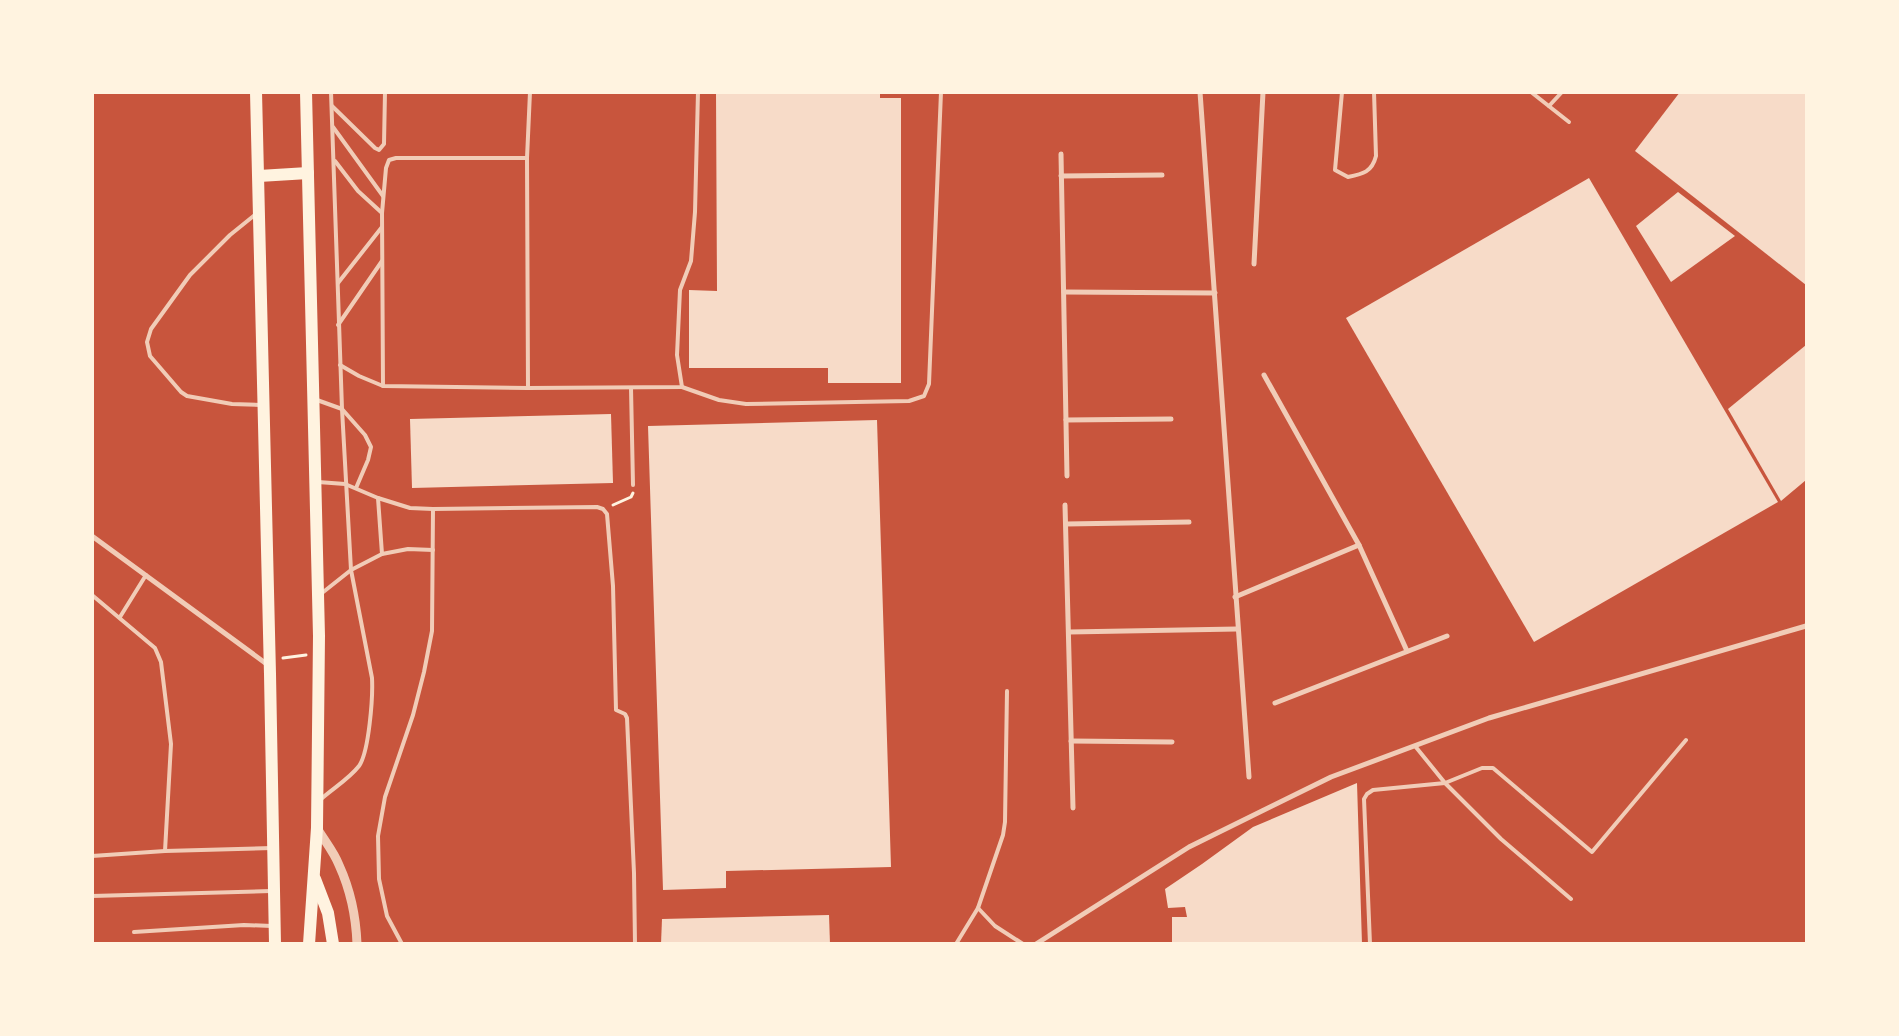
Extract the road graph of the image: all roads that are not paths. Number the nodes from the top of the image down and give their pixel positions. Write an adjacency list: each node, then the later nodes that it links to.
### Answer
1 (256, 92): 23 (main road)
2 (306, 92): 21 (main road)
3 (331, 92): 14 (lane)
4 (385, 92): 14 (lane)
5 (530, 92): 19 (lane)
6 (698, 92): 38 (lane)
7 (941, 92): 38 (lane)
8 (1200, 92): 33 (street)
9 (1264, 92): 30 (street)
10 (1342, 92): 11 (lane)
11 (1374, 92)
12 (1531, 92): 15 (lane)
13 (1562, 92): 15 (lane)
14 (332, 106): 17 (lane)
15 (1549, 106): 16 (lane)
16 (1569, 122)
17 (332, 125): 20 (lane); 25 (lane)
18 (1061, 154): 24 (street)
19 (527, 158): 25 (lane); 39 (lane)
20 (334, 160): 27 (lane); 31 (lane)
21 (308, 173): 23 (main road); 41 (main road)
22 (1162, 175): 24 (street)
23 (259, 176): 26 (main road)
24 (1061, 176): 32 (street)
25 (383, 196): 27 (lane)
26 (260, 211): 42 (main road); 42 (lane)
27 (382, 213): 28 (lane)
28 (382, 227): 29 (lane); 31 (lane)
29 (382, 261): 34 (lane); 37 (lane)
30 (1254, 264)
31 (338, 283): 34 (lane)
32 (1064, 292): 33 (street); 45 (street)
33 (1215, 293): 64 (street)
34 (338, 325): 35 (lane)
35 (340, 365): 37 (lane); 43 (lane)
36 (1264, 375): 57 (street)
37 (383, 386): 39 (lane)
38 (682, 387): 40 (lane)
39 (528, 388): 40 (lane)
40 (631, 388): 49 (lane)
41 (314, 399): 43 (lane); 47 (main road)
42 (264, 405): 71 (main road)
43 (342, 409): 48 (lane); 50 (lane)
44 (1171, 418): 45 (street)
45 (1066, 420): 46 (street)
46 (1067, 476)
47 (316, 482): 48 (lane); 63 (main road)
48 (345, 484): 50 (lane); 60 (lane)
49 (634, 485)
50 (356, 488): 51 (lane)
51 (378, 498): 53 (lane); 59 (lane)
52 (1065, 505): 55 (street)
53 (433, 509): 58 (lane); 98 (lane)
54 (1189, 522): 55 (street)
55 (1066, 524): 68 (street)
56 (92, 536): 61 (street)
57 (1359, 545): 64 (street); 70 (street)
58 (433, 550): 59 (lane); 97 (lane)
59 (382, 554): 60 (lane)
60 (352, 570): 63 (lane); 80 (lane)
61 (146, 575): 65 (lane); 71 (street)
62 (92, 594): 65 (lane)
63 (318, 596): 80 (main road)
64 (1235, 597): 67 (street)
65 (120, 617): 84 (lane)
66 (1806, 626): 77 (street)
67 (1237, 629): 68 (street); 78 (street)
68 (1070, 632): 75 (street)
69 (1447, 636): 70 (street)
70 (1407, 651): 73 (street)
71 (275, 663): 83 (main road)
72 (1007, 691): 90 (lane)
73 (1275, 703)
74 (1686, 740): 79 (lane)
75 (1071, 741): 76 (street); 81 (street)
76 (1172, 742)
77 (1415, 746): 79 (lane); 101 (street)
78 (1249, 777)
79 (1445, 783): 89 (lane); 102 (lane)
80 (317, 802): 82 (main road)
81 (1073, 808)
82 (317, 828): 86 (main road); 96 (street)
83 (272, 848): 84 (lane); 87 (main road)
84 (165, 851): 85 (lane)
85 (92, 856)
86 (313, 874): 94 (main road); 95 (main road)
87 (273, 891): 88 (lane); 91 (main road)
88 (92, 896)
89 (1571, 899)
90 (978, 908): 99 (lane); 100 (lane)
91 (274, 926): 92 (lane); 93 (main road)
92 (134, 932)
93 (275, 944)
94 (309, 944)
95 (333, 944)
96 (357, 944)
97 (402, 944)
98 (635, 944)
99 (956, 944)
100 (1023, 944)
101 (1036, 944)
102 (1370, 944)

